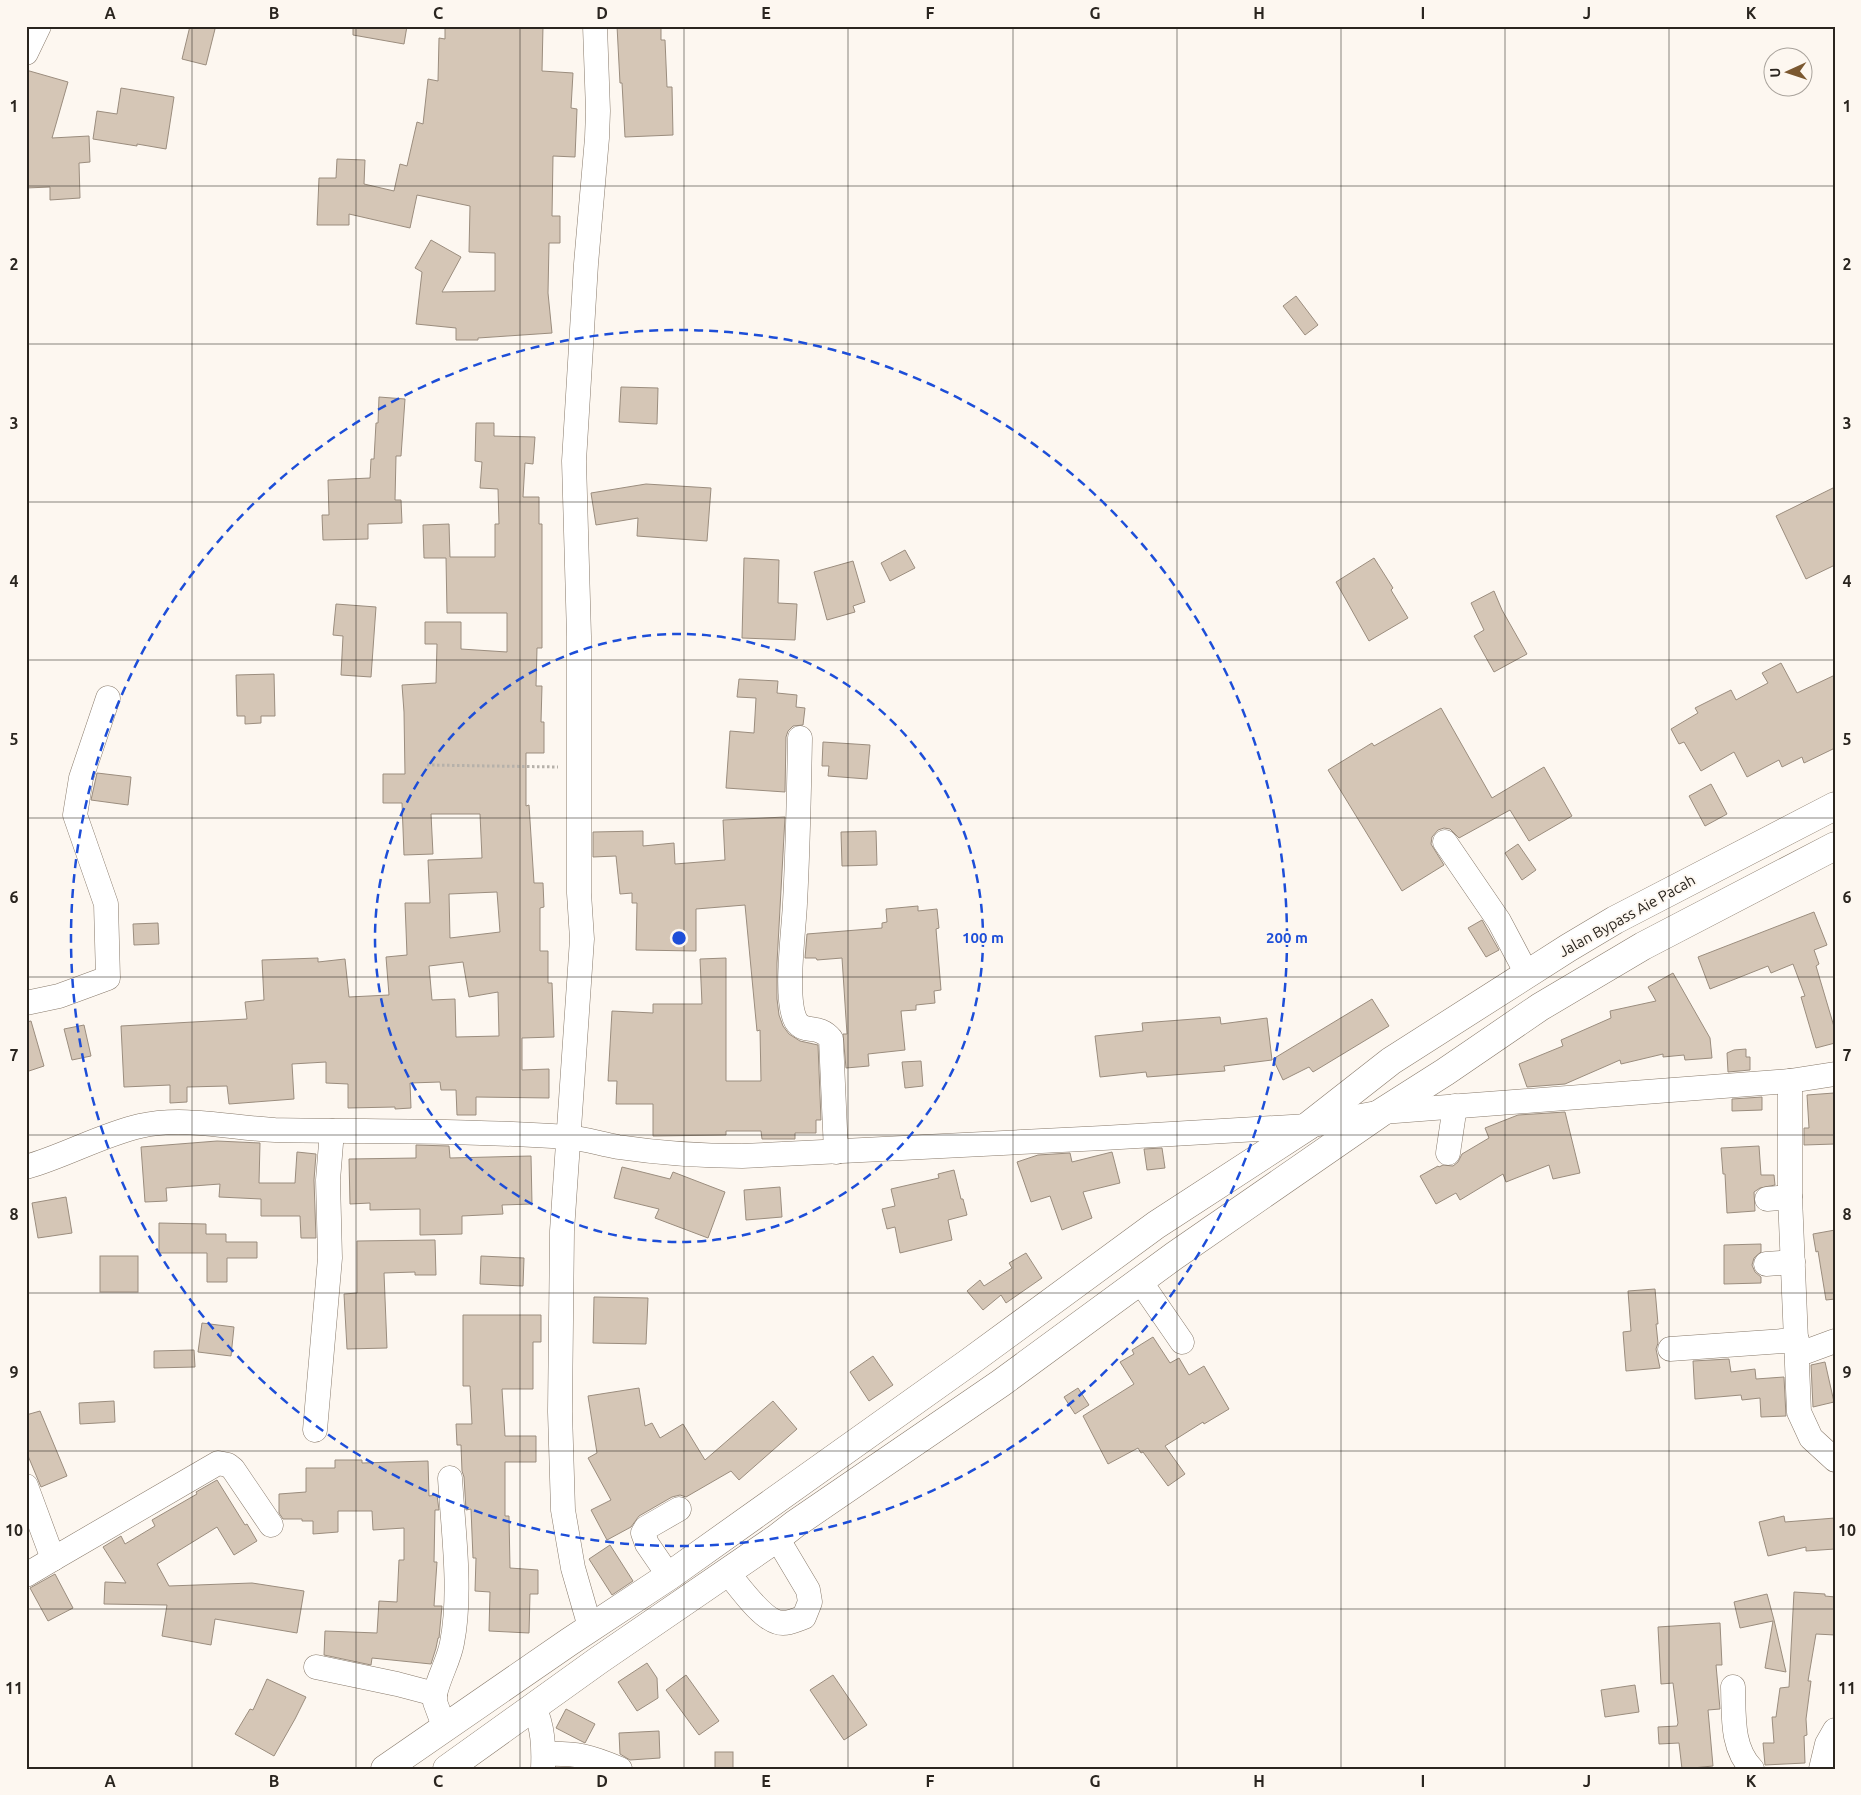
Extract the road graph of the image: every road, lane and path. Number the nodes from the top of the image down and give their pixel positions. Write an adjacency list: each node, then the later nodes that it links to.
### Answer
1 (38, 26): 3 (street)
2 (595, 26): 7 (street)
3 (26, 53)
4 (108, 698): 12 (street)
5 (800, 738): 20 (street)
6 (428, 765): 7 (path)
7 (578, 769): 19 (street)
8 (1835, 806): 11 (highway, Jalan Bypass Aie Pacah)
9 (1445, 842): 11 (street)
10 (1835, 846): 16 (highway)
11 (1527, 974): 17 (highway, Jalan Bypass Aie Pacah)
12 (26, 1003)
13 (1835, 1074): 14 (street)
14 (1790, 1081): 15 (street); 23 (street)
15 (1455, 1106): 16 (street); 21 (street)
16 (1382, 1112): 17 (street); 27 (highway)
17 (1308, 1126): 20 (street); 42 (highway, Jalan Bypass Aie Pacah)
18 (332, 1131): 19 (street); 22 (street); 32 (street)
19 (568, 1137): 20 (street); 43 (street)
20 (836, 1152)
21 (1448, 1153)
22 (26, 1167)
23 (1790, 1197): 24 (street); 25 (street)
24 (1767, 1199)
25 (1793, 1262): 26 (street); 30 (street)
26 (1766, 1264)
27 (1140, 1281): 29 (street); 38 (highway)
28 (1835, 1341): 30 (street)
29 (1182, 1342)
30 (1797, 1348): 31 (street); 33 (street)
31 (1670, 1349)
32 (315, 1430)
33 (1835, 1460)
34 (450, 1478): 46 (street)
35 (26, 1486): 39 (street)
36 (679, 1509): 42 (street)
37 (271, 1525): 39 (street)
38 (777, 1538): 40 (highway); 40 (street)
39 (53, 1559): 41 (street)
40 (728, 1572): 47 (highway)
41 (26, 1575)
42 (669, 1576): 43 (highway, Jalan Bypass Aie Pacah)
43 (590, 1628): 48 (highway, Jalan Bypass Aie Pacah)
44 (316, 1667): 46 (street)
45 (1733, 1688): 54 (street)
46 (435, 1694): 48 (street)
47 (534, 1707): 50 (street); 52 (highway)
48 (445, 1729): 51 (highway, Jalan Bypass Aie Pacah)
49 (1835, 1730): 55 (street)
50 (544, 1761): 53 (street)
51 (385, 1769)
52 (448, 1769)
53 (620, 1769)
54 (1752, 1769)
55 (1821, 1769)

